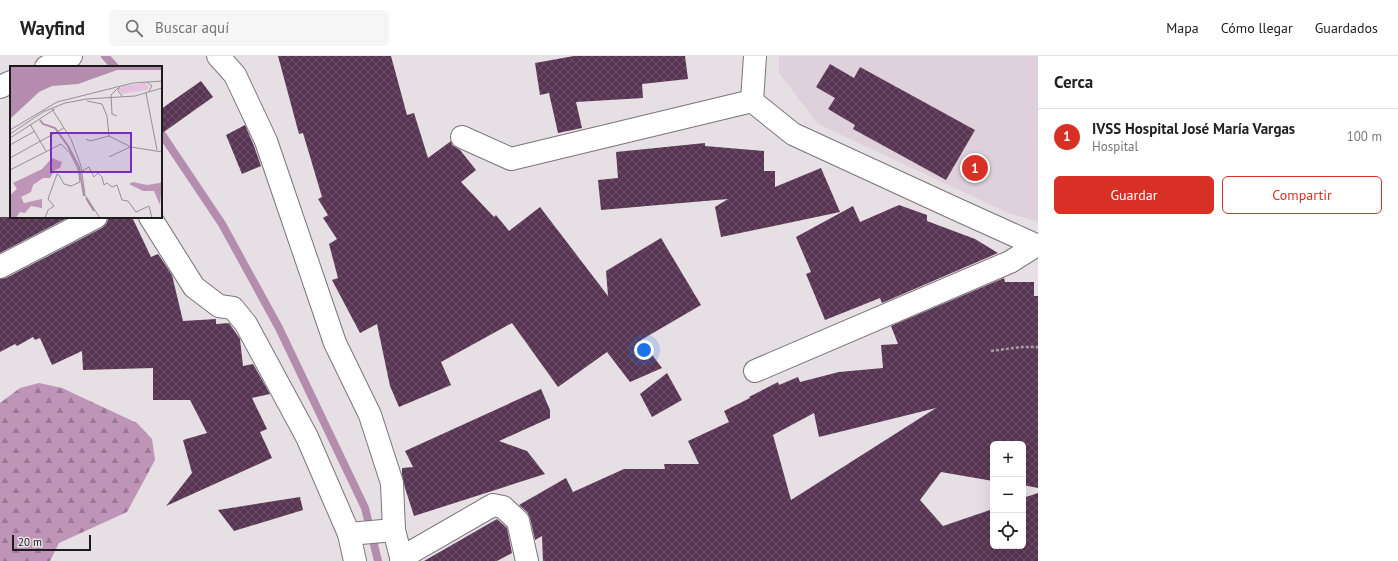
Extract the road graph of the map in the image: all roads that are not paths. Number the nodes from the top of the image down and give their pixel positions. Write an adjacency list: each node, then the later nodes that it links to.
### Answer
1 (71, 56): 4 (street)
2 (218, 56): 14 (street)
3 (756, 56): 7 (street)
4 (48, 66)
5 (10, 82): 6 (street)
6 (0, 87)
7 (752, 101): 8 (street); 11 (street)
8 (462, 137)
9 (94, 218): 12 (street)
10 (151, 218): 15 (street)
11 (1037, 245): 13 (street)
12 (0, 267)
13 (755, 371)
14 (394, 530): 15 (street); 16 (street)
15 (349, 534): 17 (street)
16 (402, 559): 18 (street)
17 (355, 561)
18 (526, 561)

